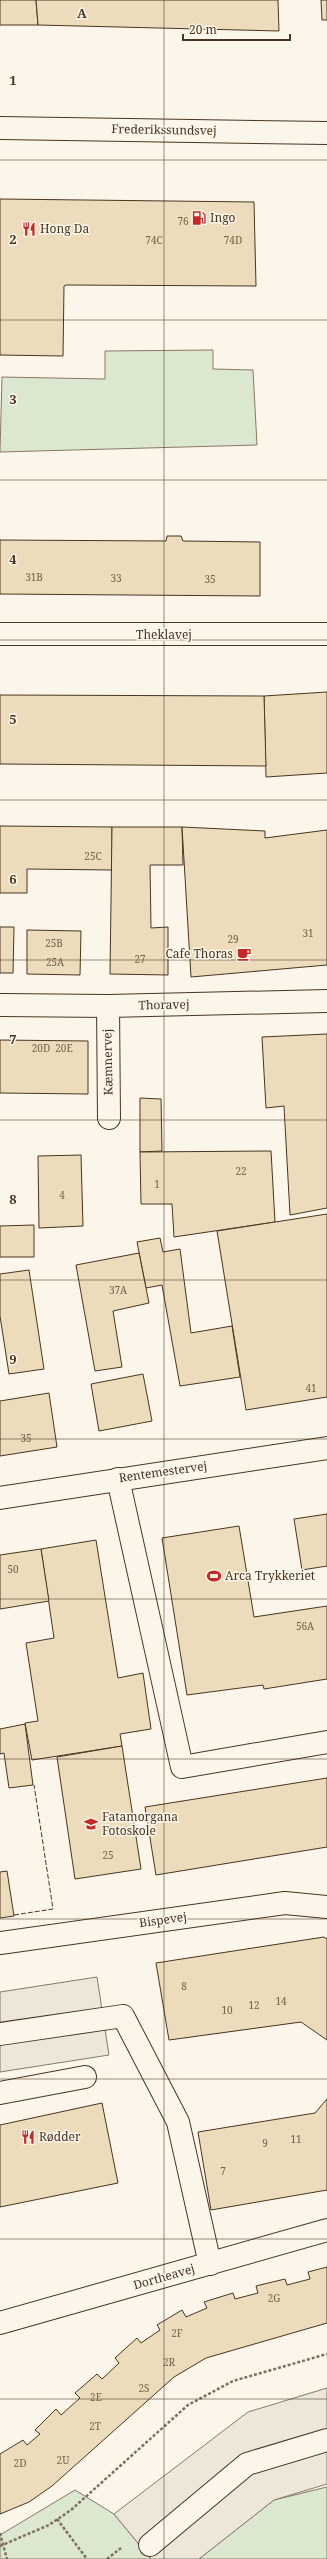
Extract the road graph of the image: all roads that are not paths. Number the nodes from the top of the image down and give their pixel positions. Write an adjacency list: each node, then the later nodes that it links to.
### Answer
1 (0, 128): 2 (street, Frederikssundsvej)
2 (327, 133)
3 (0, 634): 4 (street, Theklavej)
4 (327, 634)
5 (327, 1001): 7 (street, Thoravej)
6 (0, 1005): 7 (street, Thoravej)
7 (108, 1006): 8 (street, Kæmnervej)
8 (109, 1118)
9 (327, 1448): 10 (street, Rentemestervej)
10 (118, 1479): 11 (street, Rentemestervej); 12 (street)
11 (0, 1498)
12 (327, 1742)
13 (327, 1907): 14 (street, Bispevej)
14 (0, 1942)
15 (0, 2034): 19 (street)
16 (85, 2077): 17 (street)
17 (0, 2093)
18 (327, 2230): 19 (street, Dortheavej)
19 (210, 2264): 20 (street, Dortheavej)
20 (0, 2323)
21 (327, 2440): 22 (street)
22 (150, 2546)

